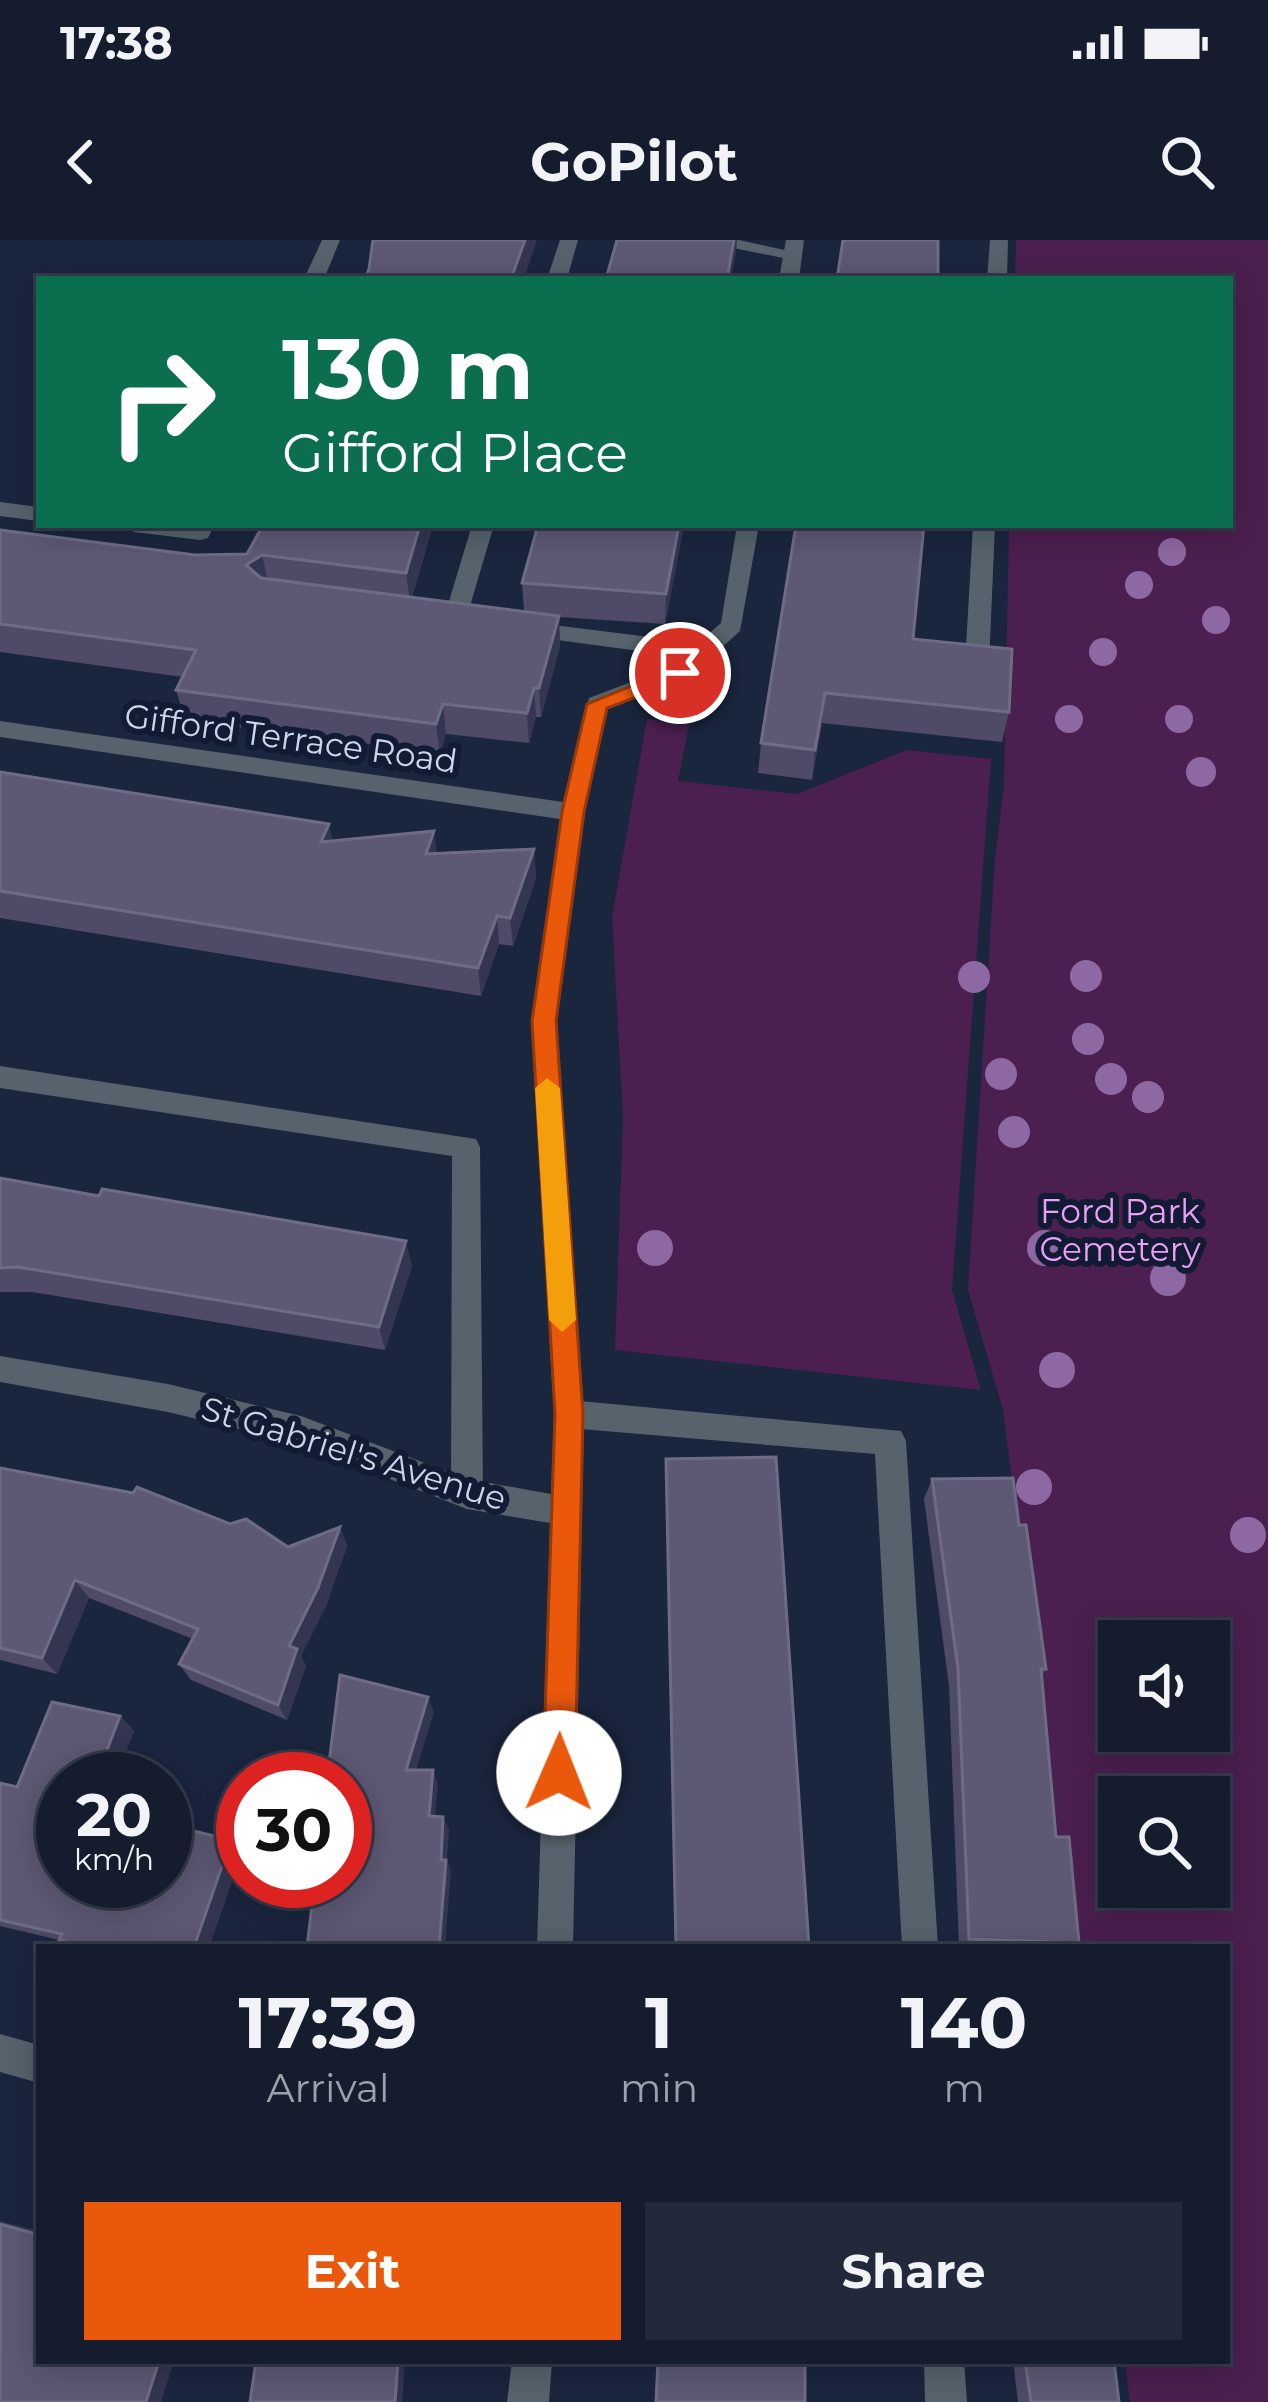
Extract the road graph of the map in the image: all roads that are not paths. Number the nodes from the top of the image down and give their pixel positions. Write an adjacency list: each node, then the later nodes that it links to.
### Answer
1 (331, 240): 6 (street)
2 (568, 240): 7 (street)
3 (703, 240): 5 (street)
4 (999, 240): 8 (street)
5 (794, 247)
6 (315, 276)
7 (558, 276)
8 (997, 276)
9 (0, 509): 10 (street)
10 (36, 514)
11 (482, 528): 14 (street)
12 (748, 528): 14 (street)
13 (984, 528): 15 (street)
14 (706, 652): 17 (street)
15 (976, 664)
16 (0, 729): 17 (street, Gifford Terrace Road)
17 (573, 812): 20 (street)
18 (0, 1077): 21 (street)
19 (0, 1369): 21 (street, St Gabriel's Avenue)
20 (569, 1414): 22 (street); 24 (street)
21 (467, 1494): 22 (street, St Gabriel's Avenue)
22 (566, 1511): 23 (street)
23 (555, 1944)
24 (920, 1944)
25 (0, 2053): 26 (street)
26 (36, 2063)
27 (532, 2364): 29 (street)
28 (944, 2364): 30 (street)
29 (528, 2402)
30 (946, 2402)

